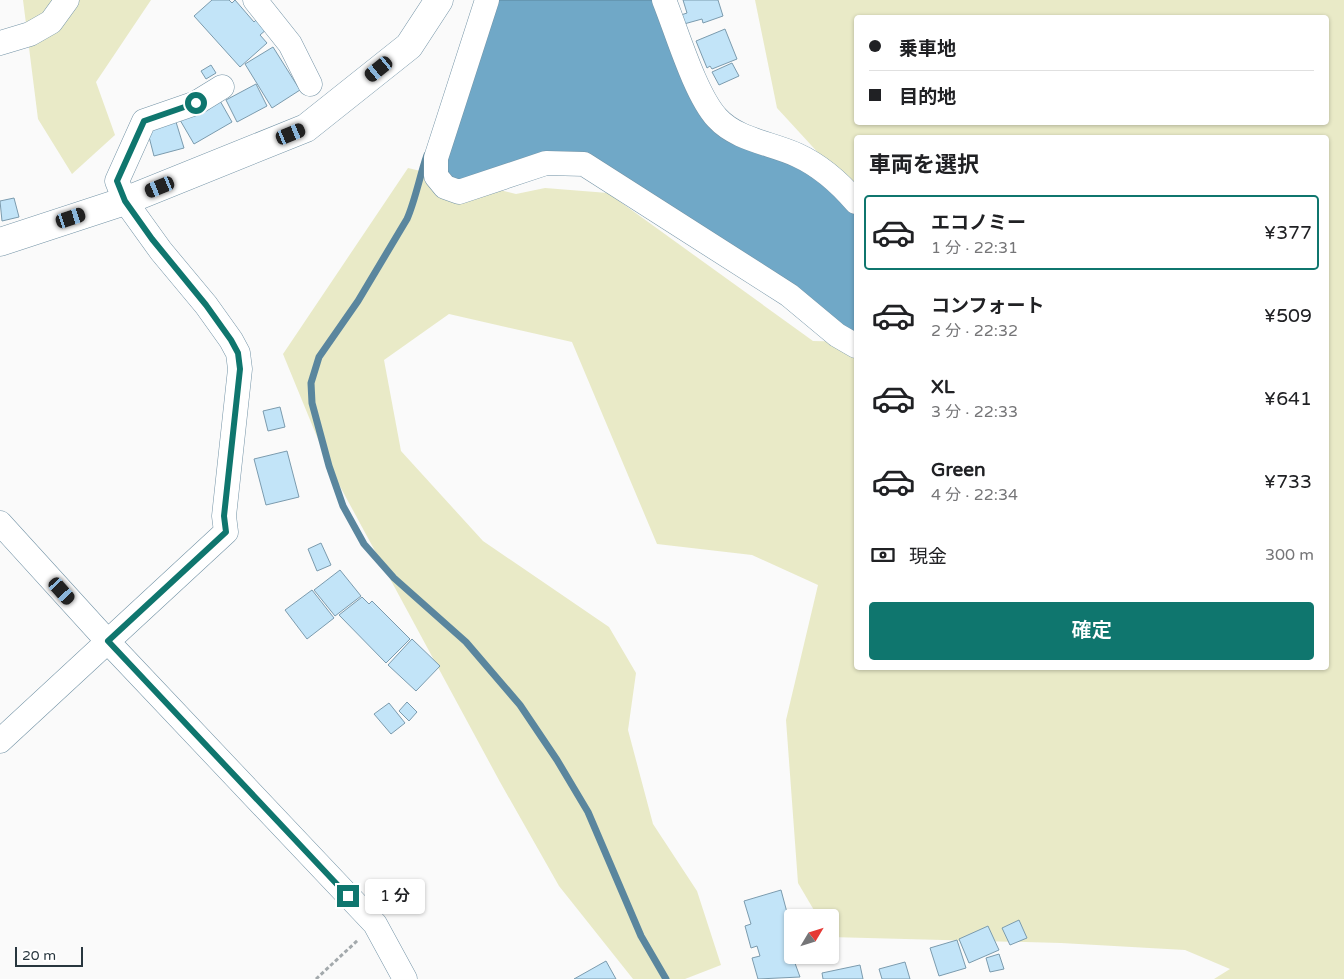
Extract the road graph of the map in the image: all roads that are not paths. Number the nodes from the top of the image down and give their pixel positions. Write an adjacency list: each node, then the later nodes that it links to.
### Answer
1 (67, 0): 6 (street)
2 (255, 0): 7 (street)
3 (439, 0): 10 (street)
4 (487, 0): 12 (street)
5 (664, 0): 9 (street)
6 (0, 44)
7 (310, 84)
8 (222, 87): 10 (street)
9 (854, 200)
10 (125, 201): 11 (street); 14 (street)
11 (0, 242)
12 (854, 345)
13 (0, 523): 14 (street)
14 (108, 641): 15 (street); 16 (street)
15 (0, 741)
16 (404, 979)

